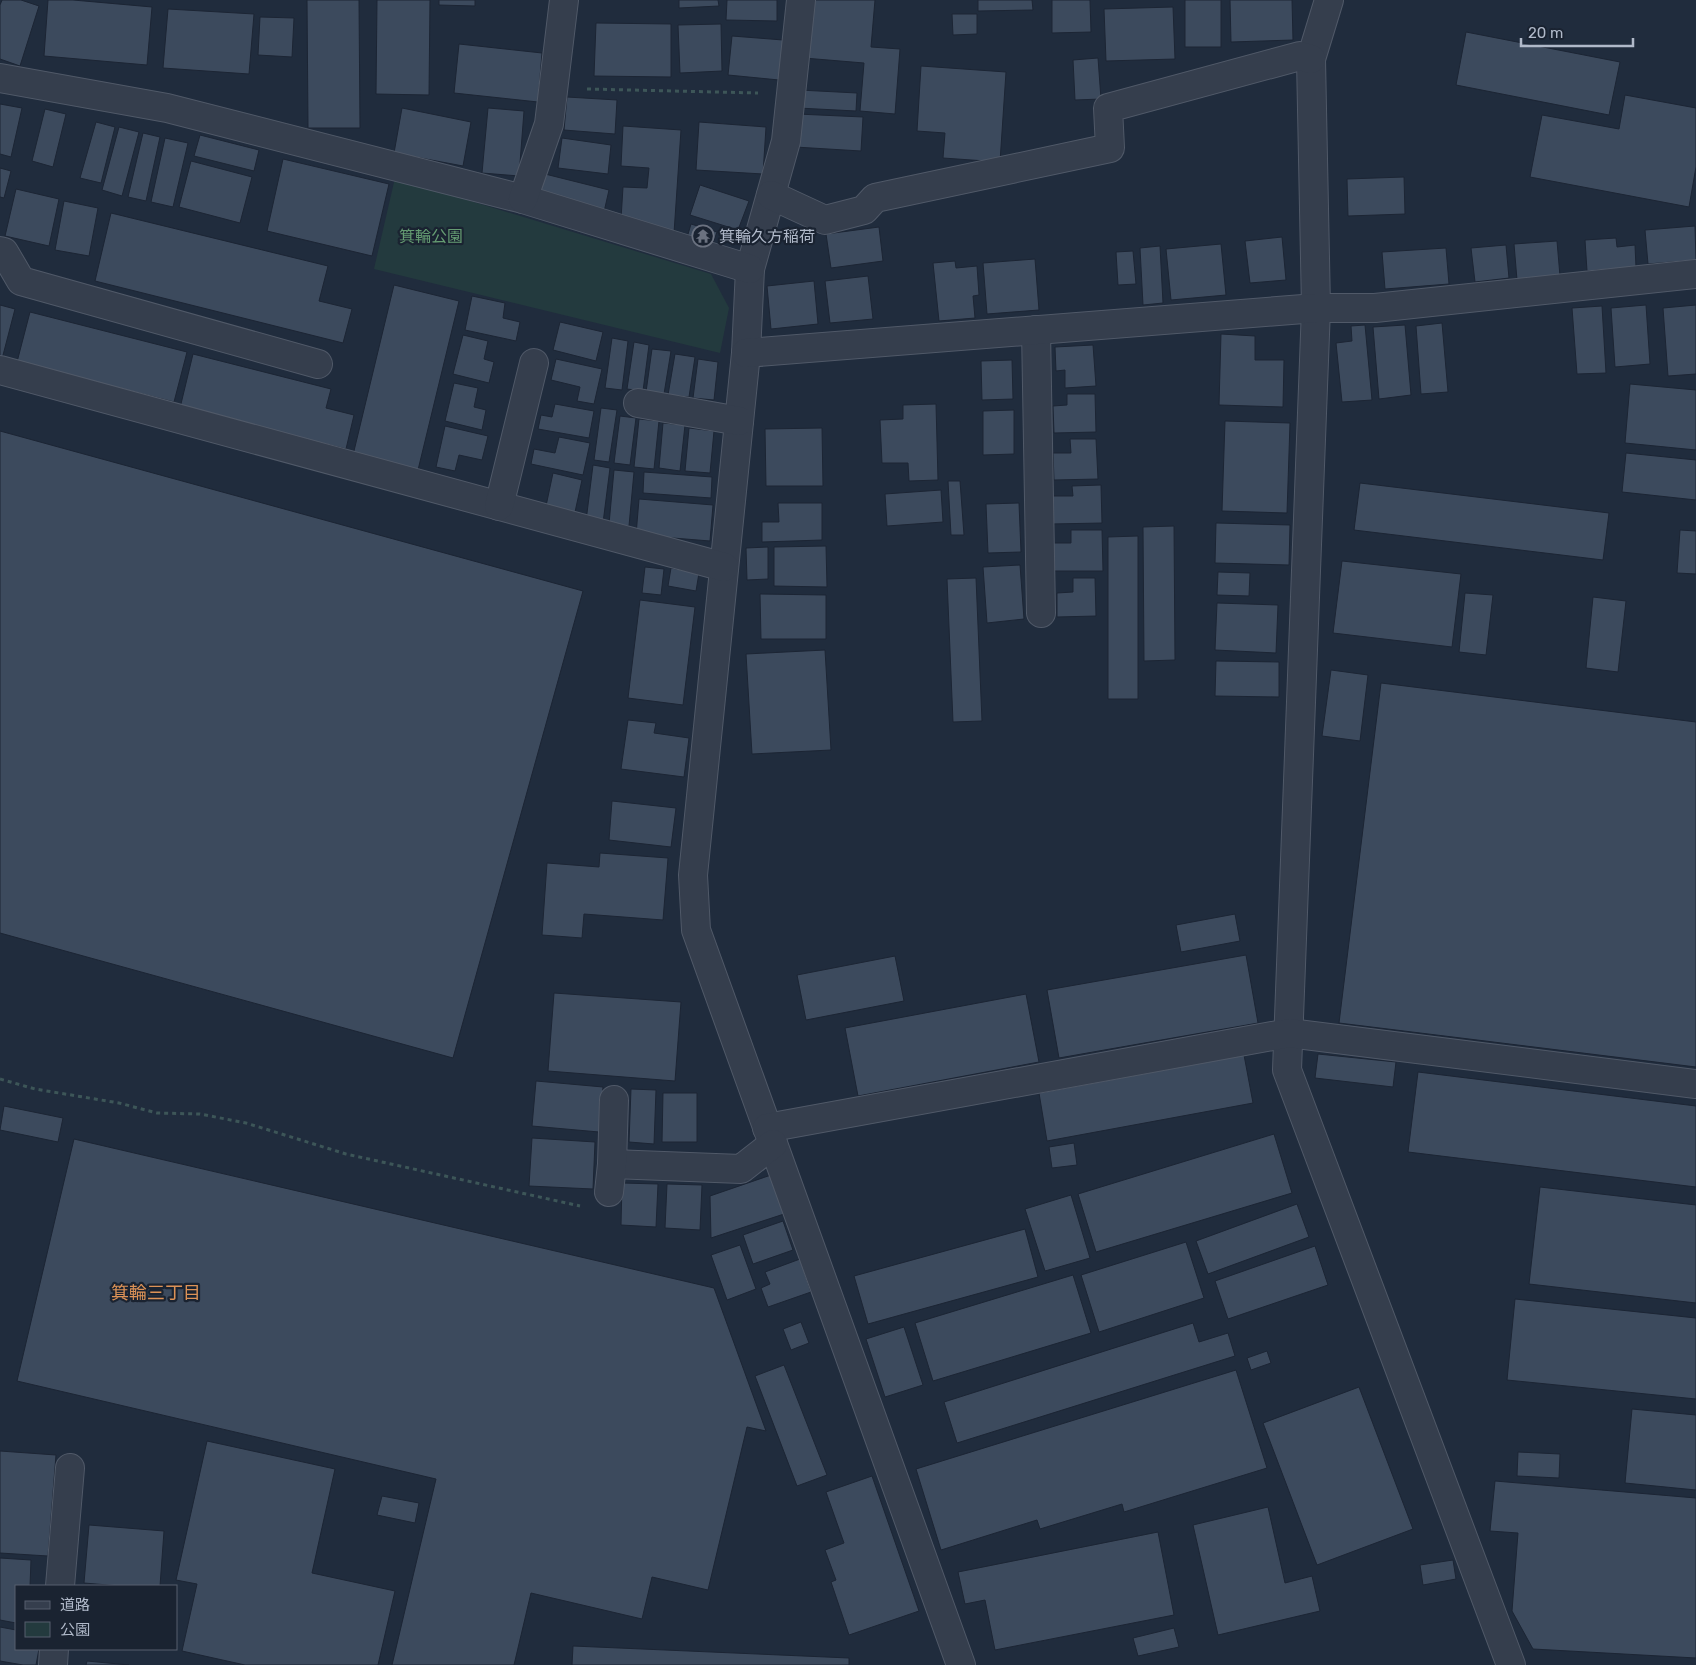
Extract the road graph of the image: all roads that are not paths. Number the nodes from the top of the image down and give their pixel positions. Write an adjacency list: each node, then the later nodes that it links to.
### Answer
1 (564, 0): 7 (street)
2 (801, 0): 6 (street)
3 (1329, 0): 4 (street)
4 (1311, 58): 6 (street); 11 (street)
5 (0, 78): 7 (street)
6 (770, 195): 9 (street)
7 (523, 199): 9 (street)
8 (0, 250): 15 (street)
9 (750, 268): 13 (street)
10 (1696, 274): 11 (street)
11 (1316, 308): 12 (street); 22 (street)
12 (1036, 330): 13 (street); 21 (street)
13 (746, 353): 18 (street)
14 (534, 362): 19 (street)
15 (318, 364)
16 (0, 370): 19 (street)
17 (638, 404): 18 (street)
18 (739, 421): 20 (street)
19 (499, 506): 20 (street)
20 (724, 567): 25 (street)
21 (1041, 613)
22 (1289, 1033): 23 (street); 25 (street); 33 (street)
23 (1696, 1084)
24 (614, 1100): 26 (street)
25 (770, 1136): 26 (street); 32 (street)
26 (612, 1164): 27 (street)
27 (609, 1192)
28 (70, 1468): 29 (street)
29 (60, 1585)
30 (54, 1650): 31 (street)
31 (53, 1665)
32 (961, 1665)
33 (1511, 1665)

